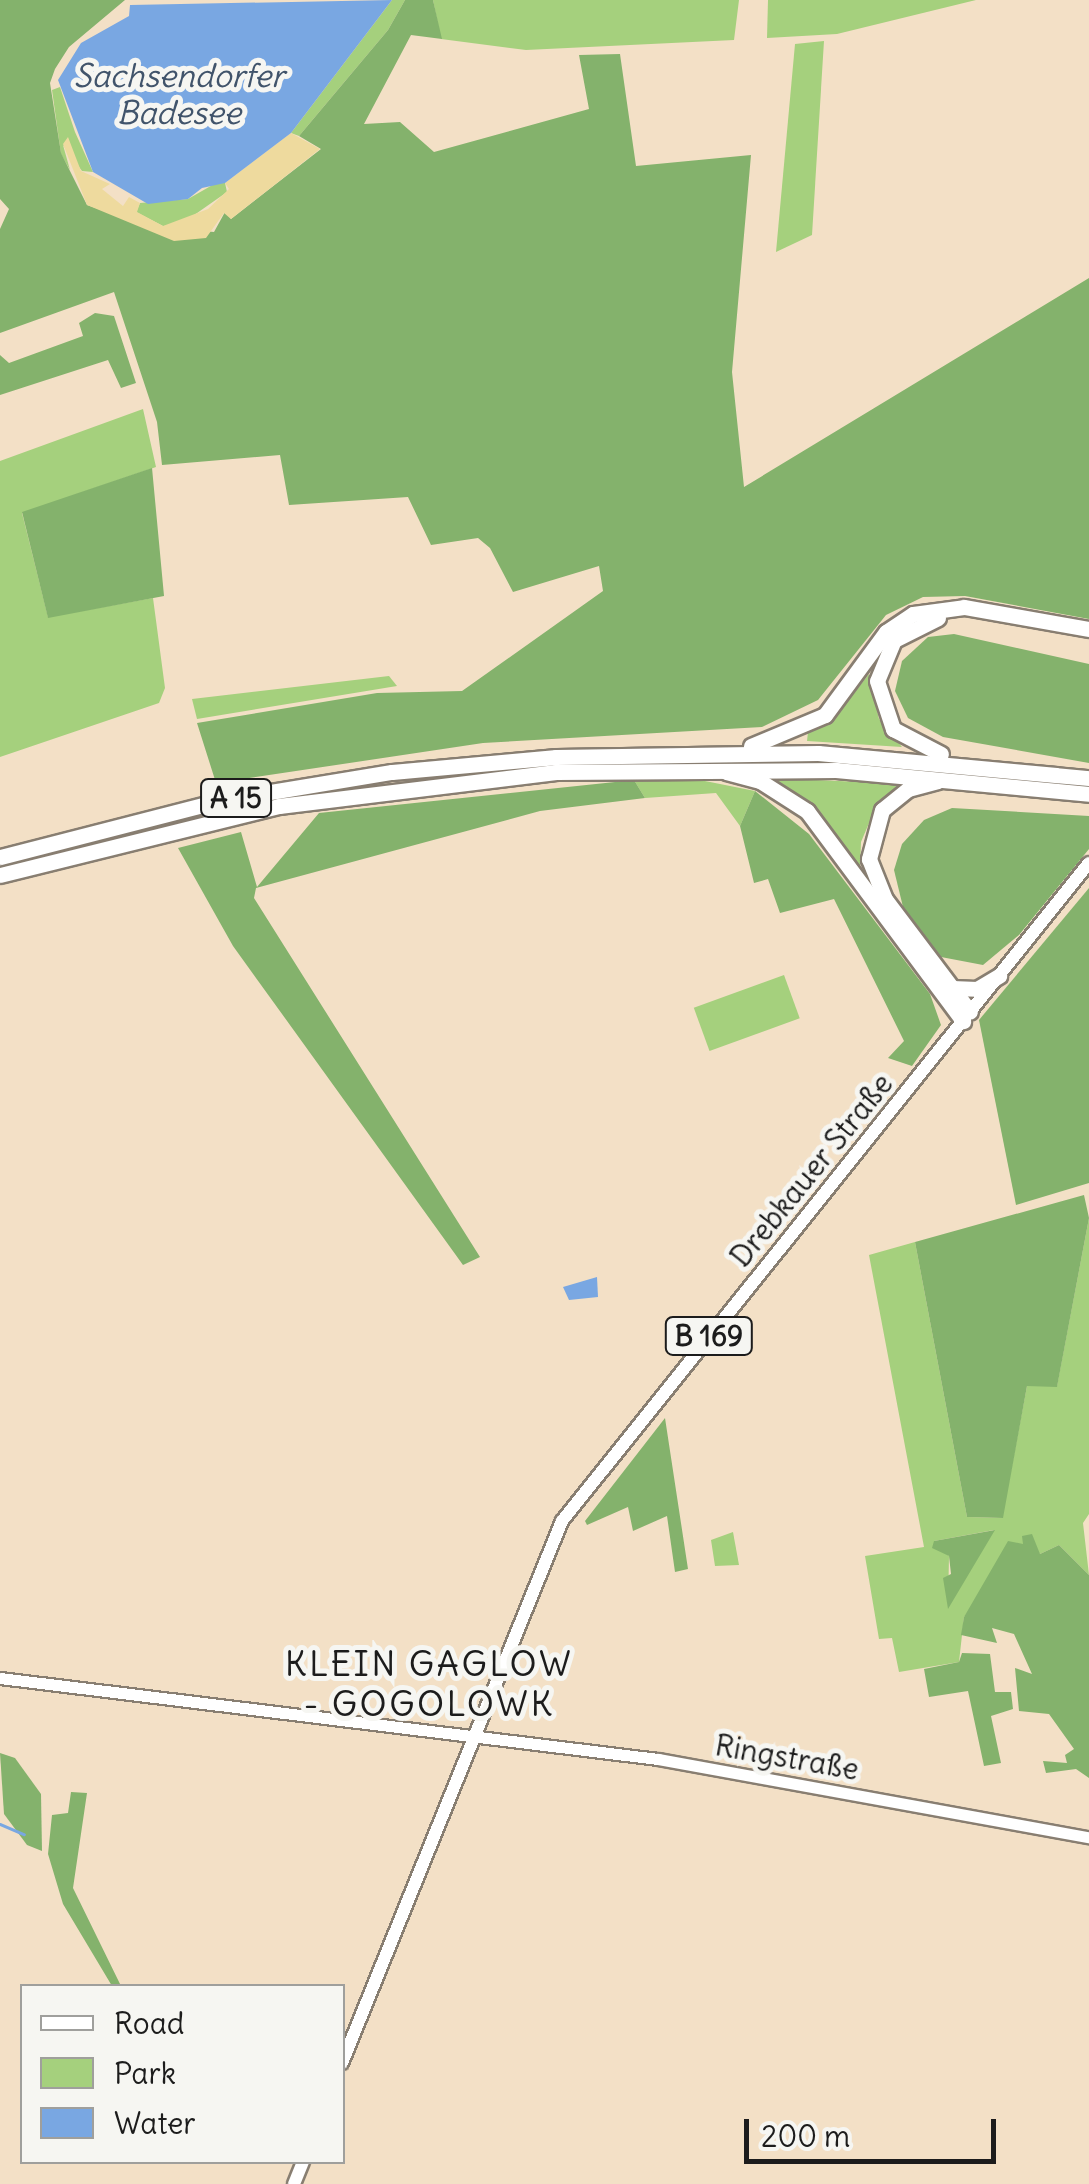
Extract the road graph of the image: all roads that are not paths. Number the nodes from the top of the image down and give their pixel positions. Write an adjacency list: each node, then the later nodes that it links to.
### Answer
1 (1089, 630): 3 (highway)
2 (1089, 640): 4 (highway)
3 (734, 751): 4 (highway, A 15); 9 (highway, A 15)
4 (968, 764): 7 (highway, A 15)
5 (703, 766): 6 (highway, A 15); 11 (highway, A 15); 14 (highway)
6 (951, 777): 8 (highway, A 15); 13 (highway)
7 (1089, 778)
8 (1089, 794)
9 (0, 857)
10 (1089, 863): 12 (main road, Drebkauer Straße / B 169)
11 (0, 875)
12 (999, 976): 13 (highway); 14 (main road, Drebkauer Straße / B 169)
13 (952, 988): 14 (highway)
14 (967, 1016): 16 (main road, Drebkauer Straße / B 169)
15 (0, 1678): 16 (main road, Ringstraße)
16 (474, 1739): 17 (main road, Ringstraße); 18 (main road, Drebkauer Straße / B 169)
17 (1089, 1837)
18 (345, 2055)

